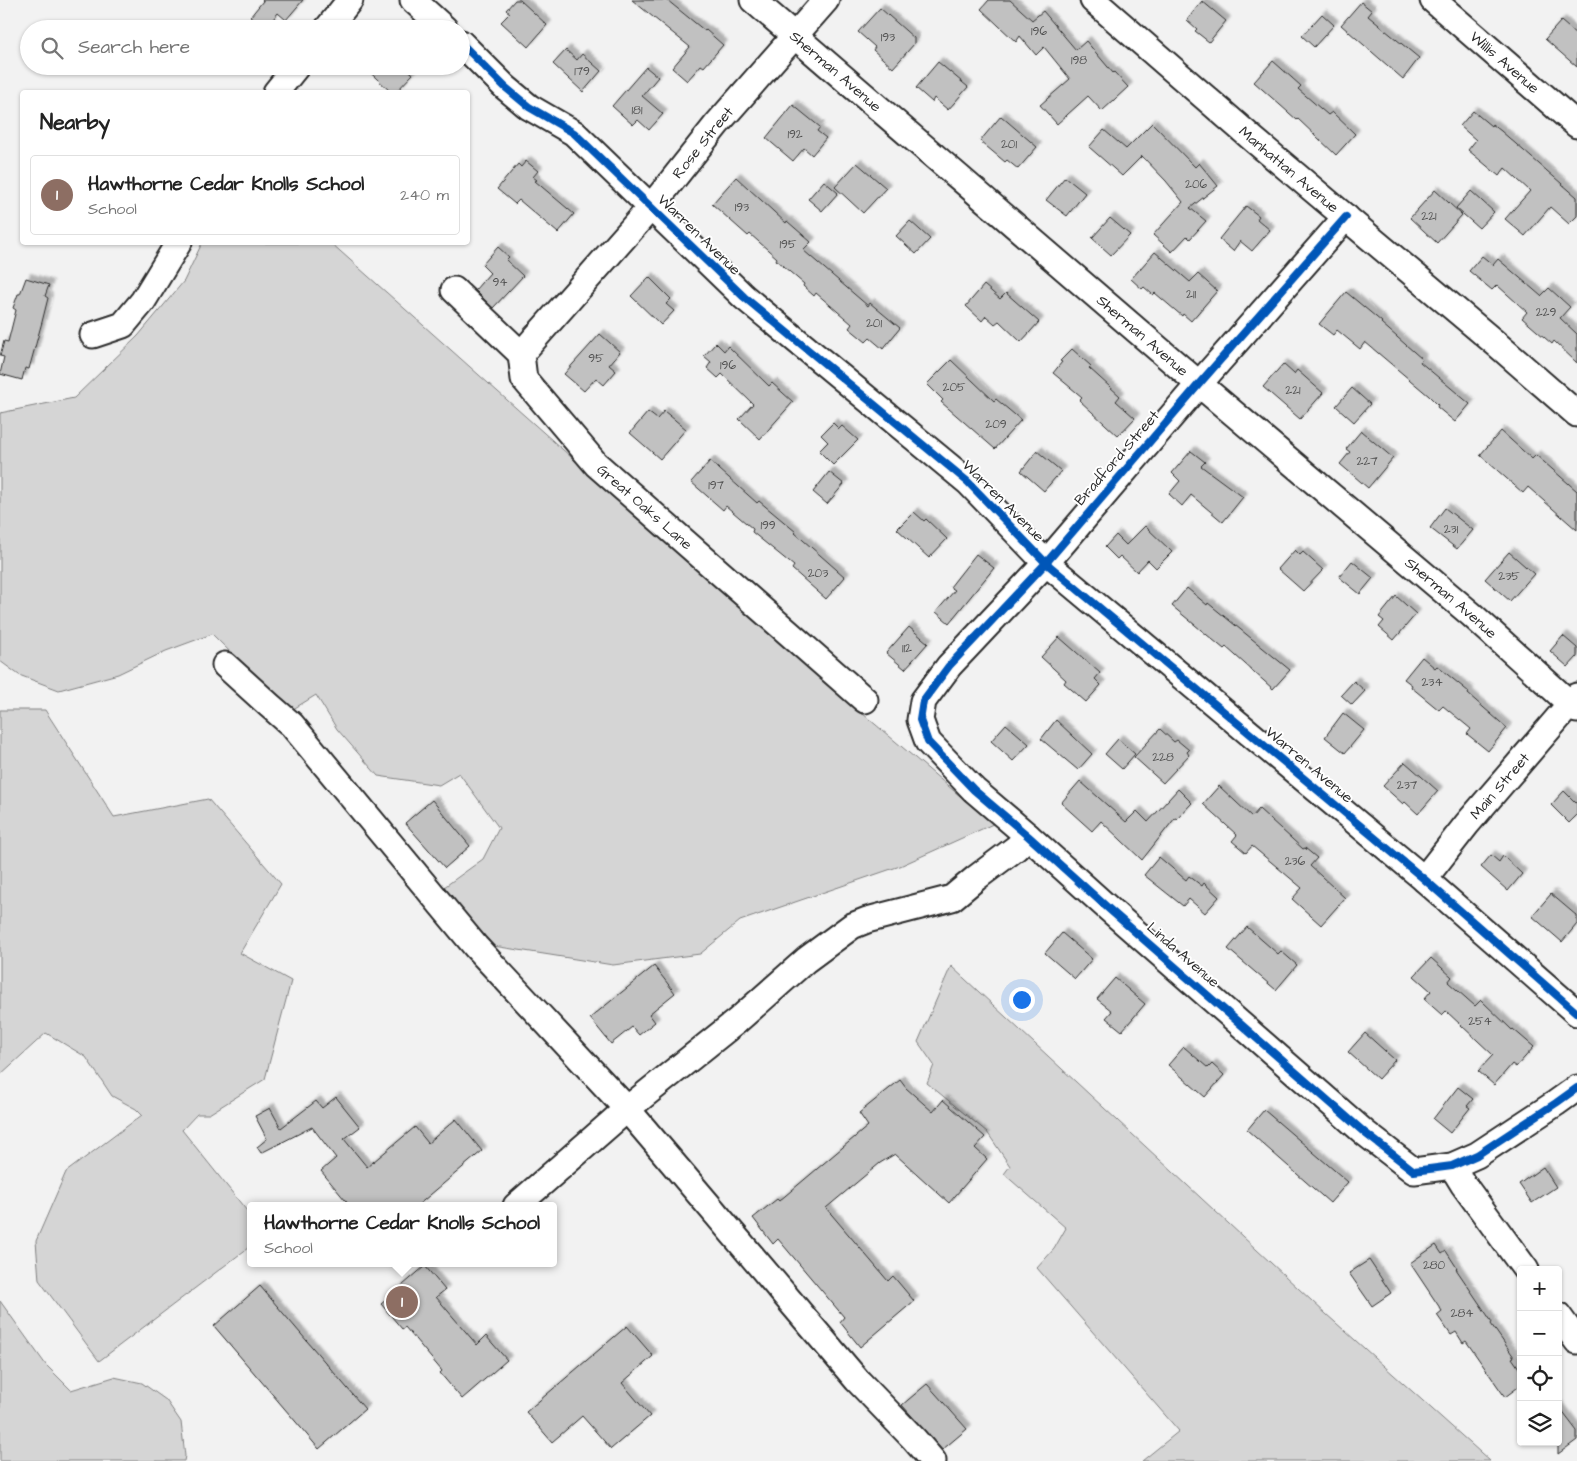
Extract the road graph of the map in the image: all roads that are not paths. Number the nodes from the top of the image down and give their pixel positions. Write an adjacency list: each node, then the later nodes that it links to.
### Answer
1 (350, 0): 7 (street)
2 (413, 0): 8 (street)
3 (753, 0): 9 (street, Sherman Avenue)
4 (826, 0): 9 (street, Rose Street)
5 (1093, 0): 15 (street, Manhattan Avenue)
6 (1433, 0): 13 (street, Willis Avenue)
7 (334, 20)
8 (435, 20)
9 (794, 36): 14 (street, Rose Street); 20 (street, Sherman Avenue)
10 (470, 52): 14 (street, Warren Avenue)
11 (290, 75): 12 (street)
12 (278, 90)
13 (1577, 125)
14 (651, 208): 19 (street, Rose Street); 22 (street, Warren Avenue)
15 (1346, 218): 20 (street, Bradford Street); 21 (street, Manhattan Avenue)
16 (177, 245): 18 (street)
17 (454, 290): 19 (street)
18 (93, 335)
19 (521, 354): 24 (street, Great Oaks Lane)
20 (1199, 384): 22 (street, Bradford Street); 25 (street, Sherman Avenue)
21 (1577, 414)
22 (1046, 563): 26 (street, Bradford Street); 28 (street, Warren Avenue)
23 (225, 665): 31 (street)
24 (865, 700)
25 (1575, 703): 28 (street, Main Street)
26 (920, 720): 27 (street, Linda Avenue)
27 (1028, 836): 31 (street); 32 (street, Linda Avenue)
28 (1424, 879): 29 (street, Warren Avenue)
29 (1577, 1013)
30 (1577, 1088): 32 (street, Linda Avenue)
31 (627, 1109): 33 (street); 37 (street)
32 (1452, 1166): 34 (street)
33 (521, 1202)
34 (1523, 1266)
35 (1562, 1320): 36 (street)
36 (1577, 1341)
37 (933, 1461)

